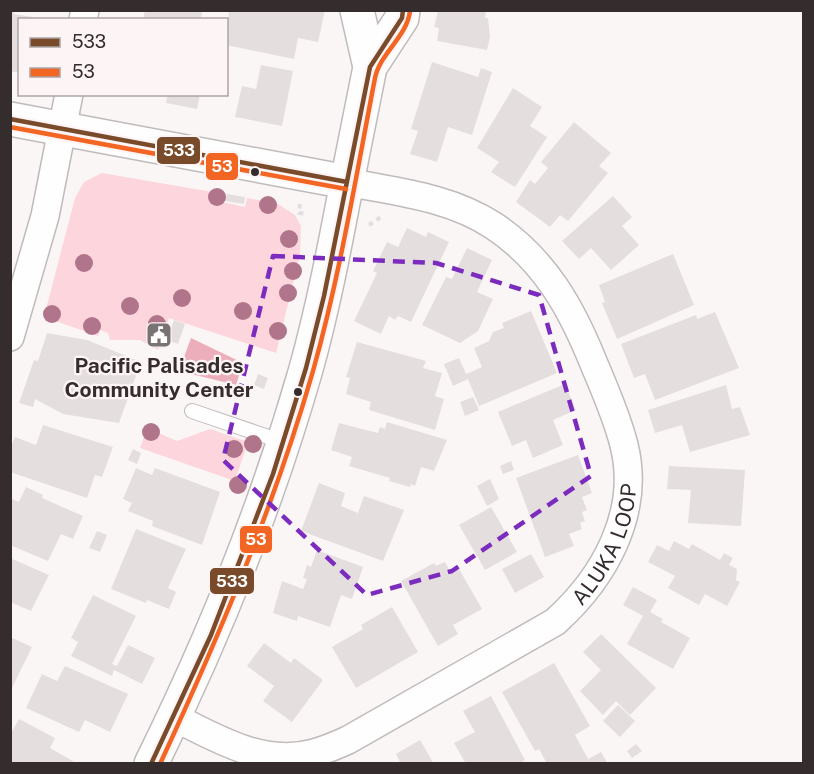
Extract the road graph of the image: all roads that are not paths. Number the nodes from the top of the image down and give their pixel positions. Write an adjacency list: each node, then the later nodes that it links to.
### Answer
1 (357, 10): 3 (street)
2 (403, 10): 3 (street)
3 (370, 67): 7 (street)
4 (69, 96): 6 (street)
5 (10, 119): 6 (street)
6 (62, 129): 7 (street); 8 (street)
7 (347, 182): 11 (street); 12 (street, ALUKA LOOP)
8 (16, 298): 9 (street)
9 (10, 337)
10 (192, 411): 11 (lane)
11 (283, 442): 12 (street)
12 (174, 717): 13 (street)
13 (151, 764)

